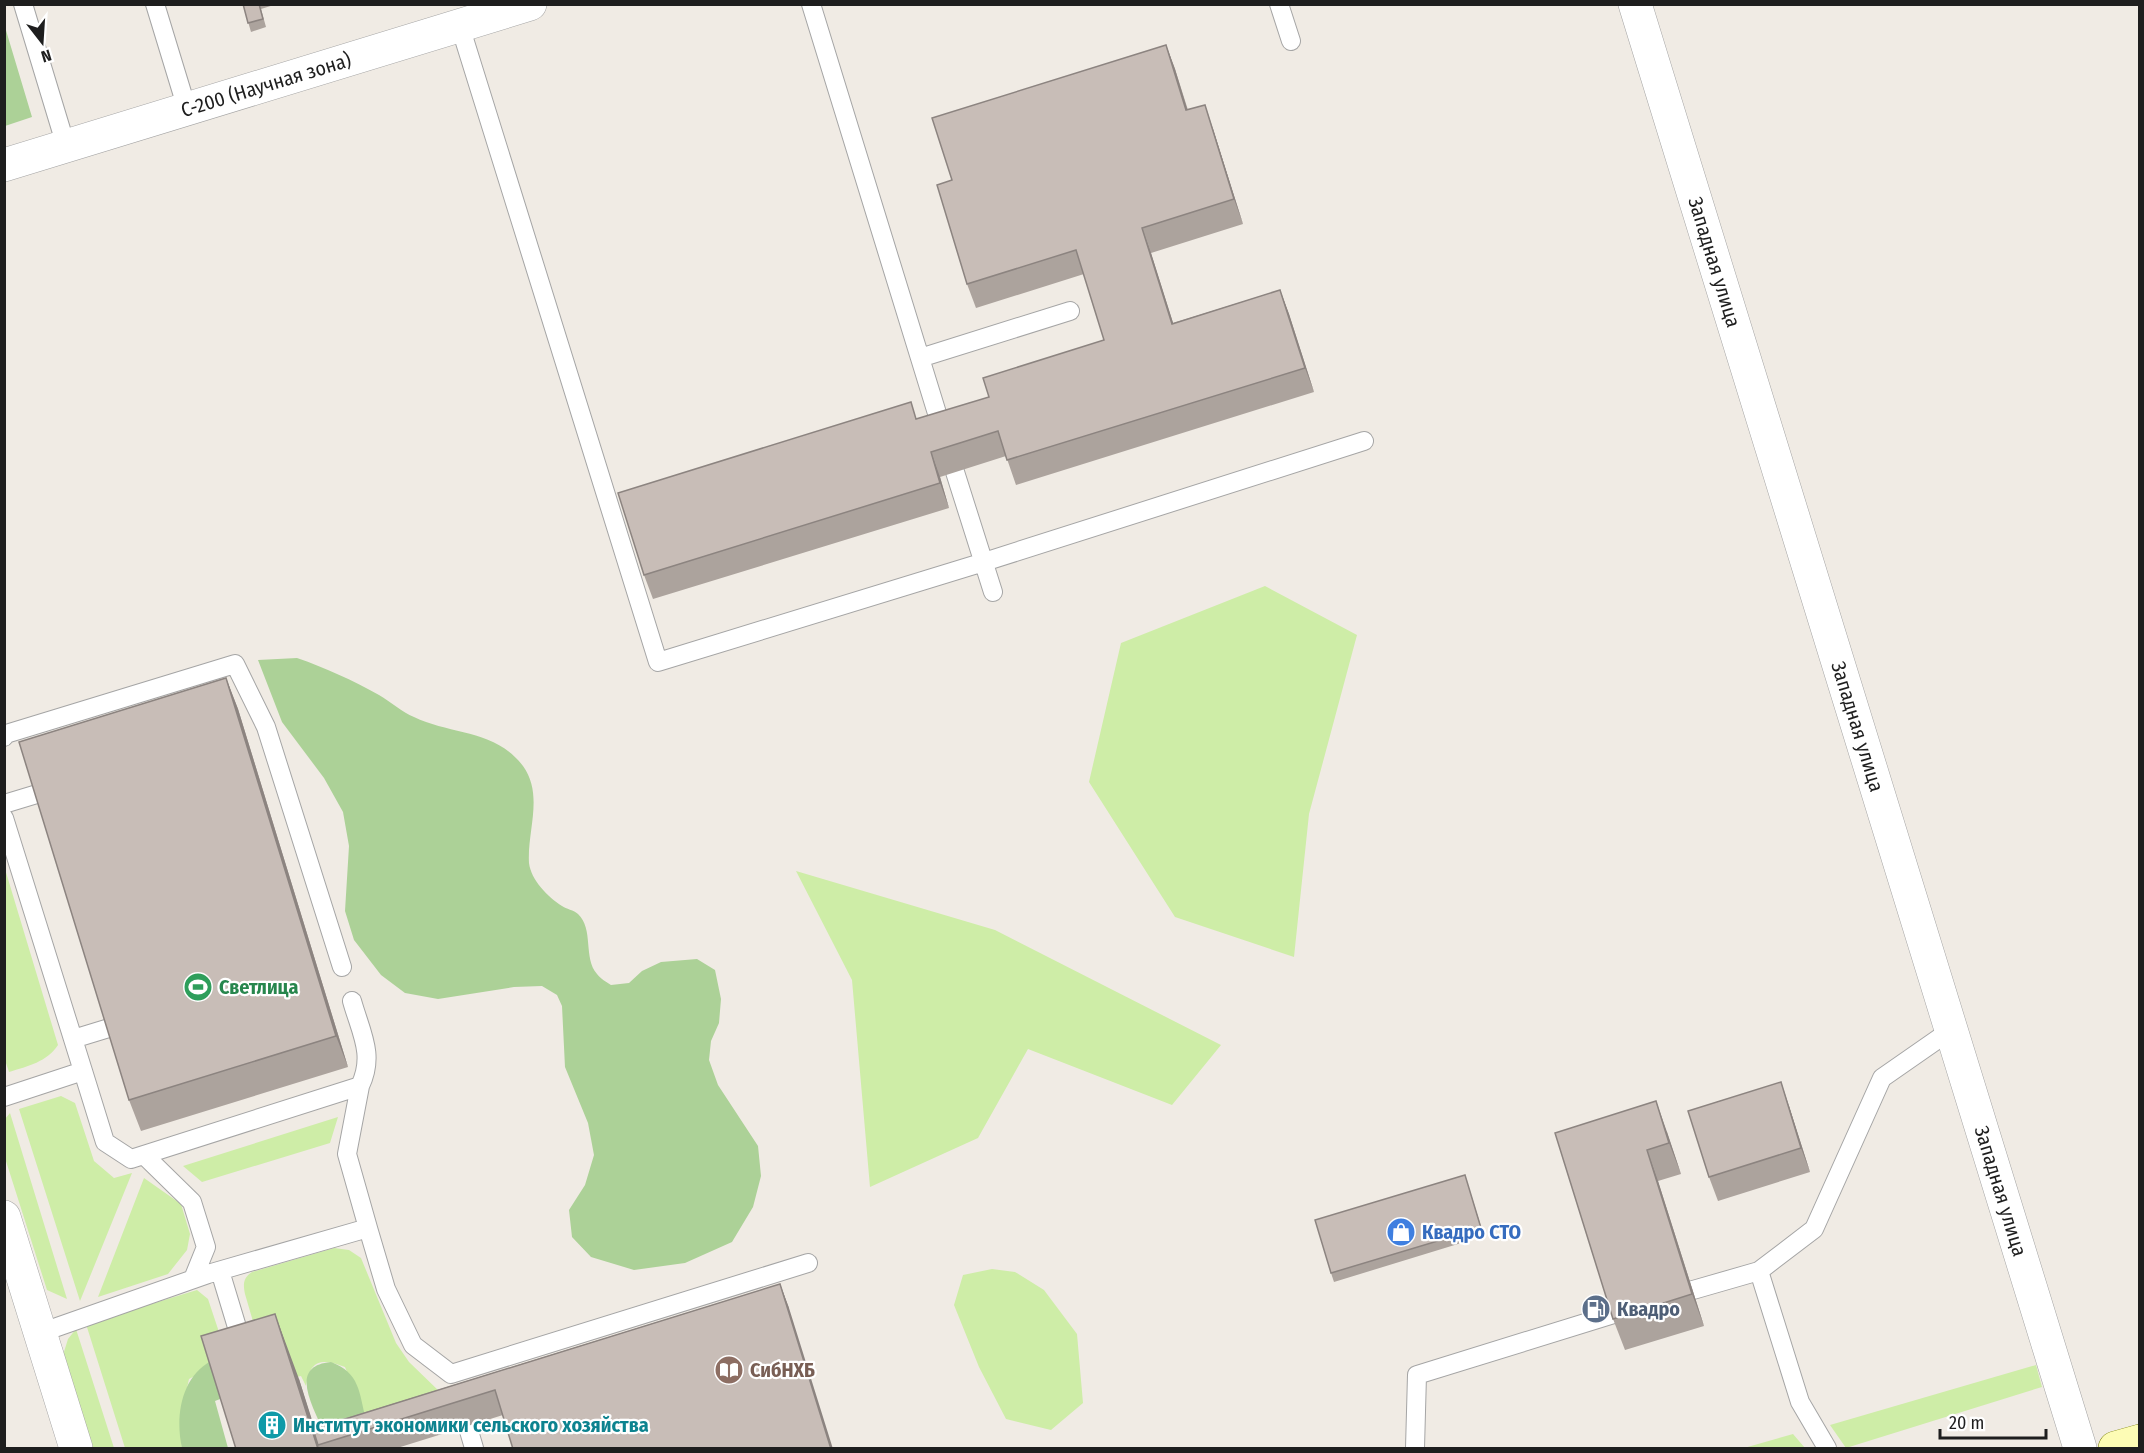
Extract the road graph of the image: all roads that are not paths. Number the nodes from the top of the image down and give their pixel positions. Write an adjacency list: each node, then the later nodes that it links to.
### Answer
1 (22, 4): 10 (lane)
2 (155, 4): 9 (lane)
3 (530, 4): 7 (street, С-200 (Научная зона))
4 (811, 4): 13 (lane)
5 (1279, 4): 8 (lane)
6 (1635, 4): 26 (street, Западная улица)
7 (460, 26): 9 (street, С-200 (Научная зона)); 17 (lane)
8 (1291, 40)
9 (187, 109): 10 (street, С-200 (Научная зона))
10 (66, 146): 11 (street, С-200 (Научная зона))
11 (4, 165)
12 (1070, 311): 13 (lane)
13 (920, 358): 14 (lane)
14 (944, 437)
15 (1364, 441): 17 (lane)
16 (955, 472): 17 (lane)
17 (984, 562): 18 (lane)
18 (993, 592)
19 (4, 737): 23 (lane)
20 (37, 795): 21 (lane)
21 (4, 804)
22 (4, 819): 27 (lane)
23 (342, 967)
24 (352, 1001): 29 (lane)
25 (109, 1028): 27 (lane)
26 (1951, 1030): 37 (lane); 49 (street, Западная улица)
27 (73, 1039): 28 (lane)
28 (83, 1071): 30 (lane); 31 (lane)
29 (360, 1086): 31 (lane); 33 (lane)
30 (4, 1097)
31 (144, 1155): 38 (lane)
32 (4, 1217): 34 (street)
33 (368, 1228): 36 (lane); 43 (lane)
34 (11, 1258): 41 (street)
35 (808, 1263): 43 (lane)
36 (220, 1271): 38 (lane); 42 (lane)
37 (1759, 1271): 39 (lane); 48 (lane)
38 (193, 1279): 41 (lane)
39 (1693, 1290)
40 (1614, 1314): 47 (lane)
41 (40, 1333): 45 (street)
42 (249, 1368)
43 (451, 1374): 46 (lane)
44 (2139, 1441): 50 (main road)
45 (76, 1449)
46 (474, 1449)
47 (1415, 1449)
48 (1827, 1449)
49 (2080, 1449)
50 (2115, 1449)

